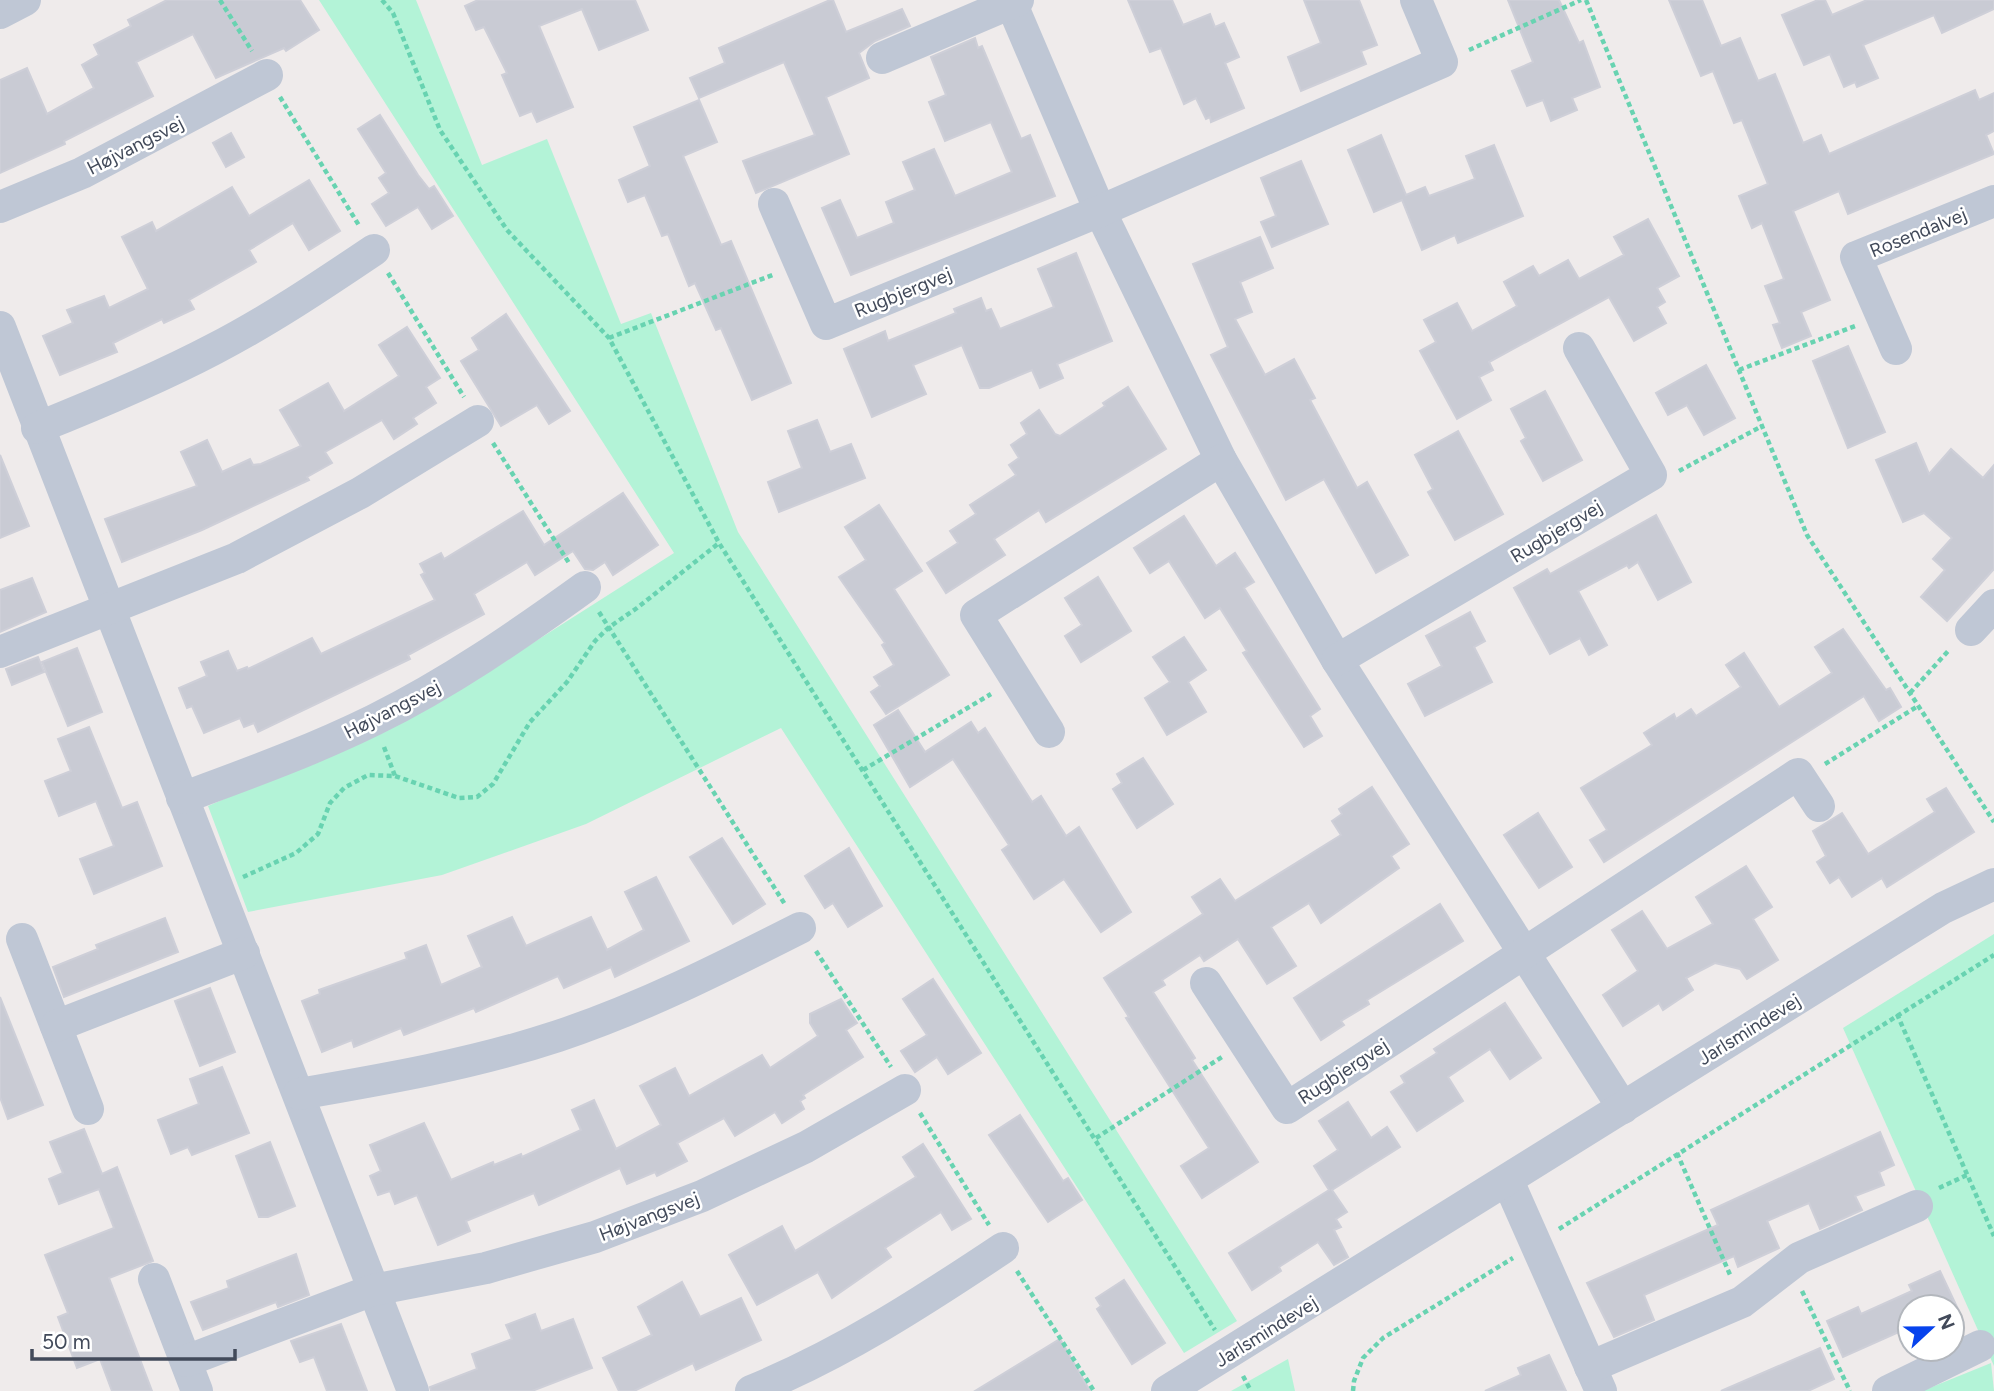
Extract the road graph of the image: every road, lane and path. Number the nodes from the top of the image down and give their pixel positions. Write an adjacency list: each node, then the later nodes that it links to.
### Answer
1 (26, 0): 7 (street)
2 (220, 0): 10 (path)
3 (382, 0): 19 (path)
4 (1416, 0): 9 (street)
5 (1584, 0): 9 (path); 22 (path)
6 (1013, 1): 8 (street); 14 (street)
7 (0, 13)
8 (882, 58)
9 (1442, 62): 14 (street, Rugbjergvej)
10 (267, 75): 13 (street, Højvangsvej); 15 (path)
11 (1994, 201): 17 (street, Rosendalvej)
12 (774, 204): 16 (street, Rugbjergvej)
13 (0, 207)
14 (1100, 211): 16 (street, Rugbjergvej); 26 (street)
15 (374, 250): 23 (path); 25 (street)
16 (800, 265): 19 (path)
17 (1882, 316): 21 (street, Rosendalvej); 22 (path)
18 (0, 327): 25 (street)
19 (609, 338): 28 (path)
20 (1579, 348): 27 (street)
21 (1896, 349)
22 (1739, 370): 24 (path)
23 (478, 421): 29 (path); 31 (street)
24 (1762, 426): 27 (path); 37 (path)
25 (37, 428): 31 (street)
26 (1222, 460): 35 (street); 36 (street)
27 (1651, 475): 35 (street, Rugbjergvej)
28 (719, 543): 32 (path); 40 (path)
29 (585, 587): 32 (path); 42 (street, Højvangsvej)
30 (1994, 606): 33 (street)
31 (109, 610): 34 (street); 42 (street)
32 (608, 628): 46 (path); 47 (path)
33 (1971, 630): 37 (path)
34 (0, 652)
35 (1336, 660): 50 (street)
36 (1016, 679): 39 (street); 40 (path)
37 (1910, 693): 38 (path)
38 (1918, 706): 41 (path); 44 (path)
39 (1049, 732)
40 (863, 770): 60 (path)
41 (1798, 774): 43 (street); 50 (street, Rugbjergvej)
42 (182, 798): 46 (street)
43 (1819, 806)
44 (1994, 822)
45 (1994, 884): 58 (street, Jarlsmindevej)
46 (218, 888): 49 (street)
47 (800, 928): 56 (path); 57 (street)
48 (22, 939): 54 (street)
49 (244, 953): 54 (street); 57 (street)
50 (1524, 953): 55 (street, Rugbjergvej); 58 (street)
51 (1994, 955): 53 (path)
52 (1206, 983): 55 (street, Rugbjergvej)
53 (1897, 1014): 61 (path); 64 (path)
54 (56, 1026): 59 (street)
55 (1244, 1043): 60 (path)
56 (905, 1090): 66 (path); 69 (street, Højvangsvej)
57 (299, 1094): 69 (street)
58 (1623, 1108): 62 (street, Jarlsmindevej)
59 (88, 1109)
60 (1096, 1138): 72 (path)
61 (1677, 1153): 65 (path); 70 (path)
62 (1508, 1181): 65 (street); 72 (street, Jarlsmindevej)
63 (1917, 1206): 67 (street)
64 (1994, 1236)
65 (1536, 1244): 74 (street); 80 (path)
66 (1003, 1248): 77 (street); 78 (path)
67 (1781, 1272): 70 (street); 81 (path)
68 (154, 1279): 73 (street)
69 (373, 1290): 73 (street, Højvangsvej); 76 (street)
70 (1742, 1302): 74 (street)
71 (1980, 1346): 82 (street)
72 (1230, 1354): 79 (street, Jarlsmindevej)
73 (186, 1361): 75 (street)
74 (1596, 1379)
75 (197, 1391)
76 (413, 1391)
77 (751, 1391)
78 (1094, 1391)
79 (1167, 1391)
80 (1353, 1391)
81 (1850, 1391)
82 (1888, 1391)

